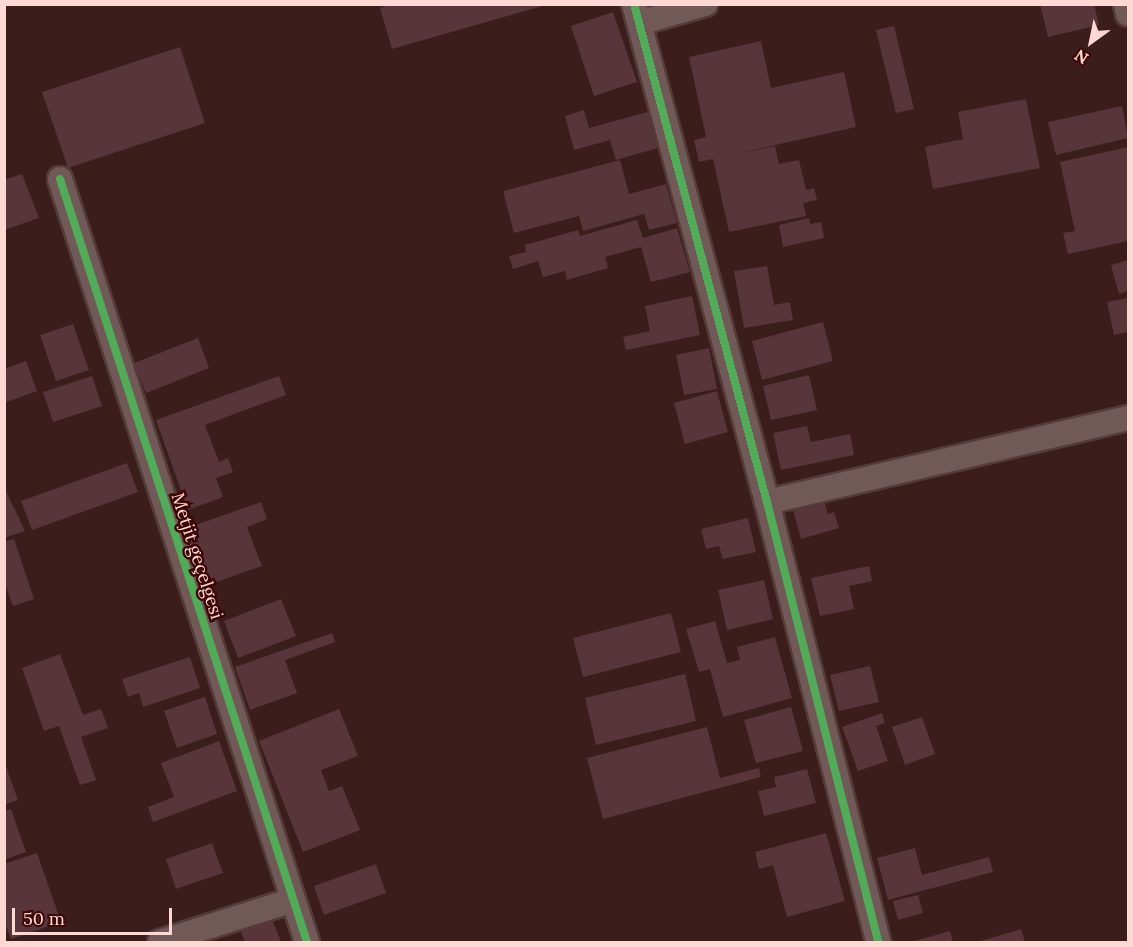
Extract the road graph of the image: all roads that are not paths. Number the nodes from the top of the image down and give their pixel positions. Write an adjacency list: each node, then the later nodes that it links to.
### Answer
1 (705, 4): 3 (street)
2 (1126, 4): 4 (street)
3 (636, 14): 7 (street)
4 (1128, 14)
5 (60, 179): 8 (street, Metjit geçelgesi)
6 (1128, 418): 7 (street)
7 (767, 502): 11 (street)
8 (293, 900): 9 (street); 10 (street, Metjit geçelgesi)
9 (160, 942)
10 (307, 942)
11 (878, 942)

